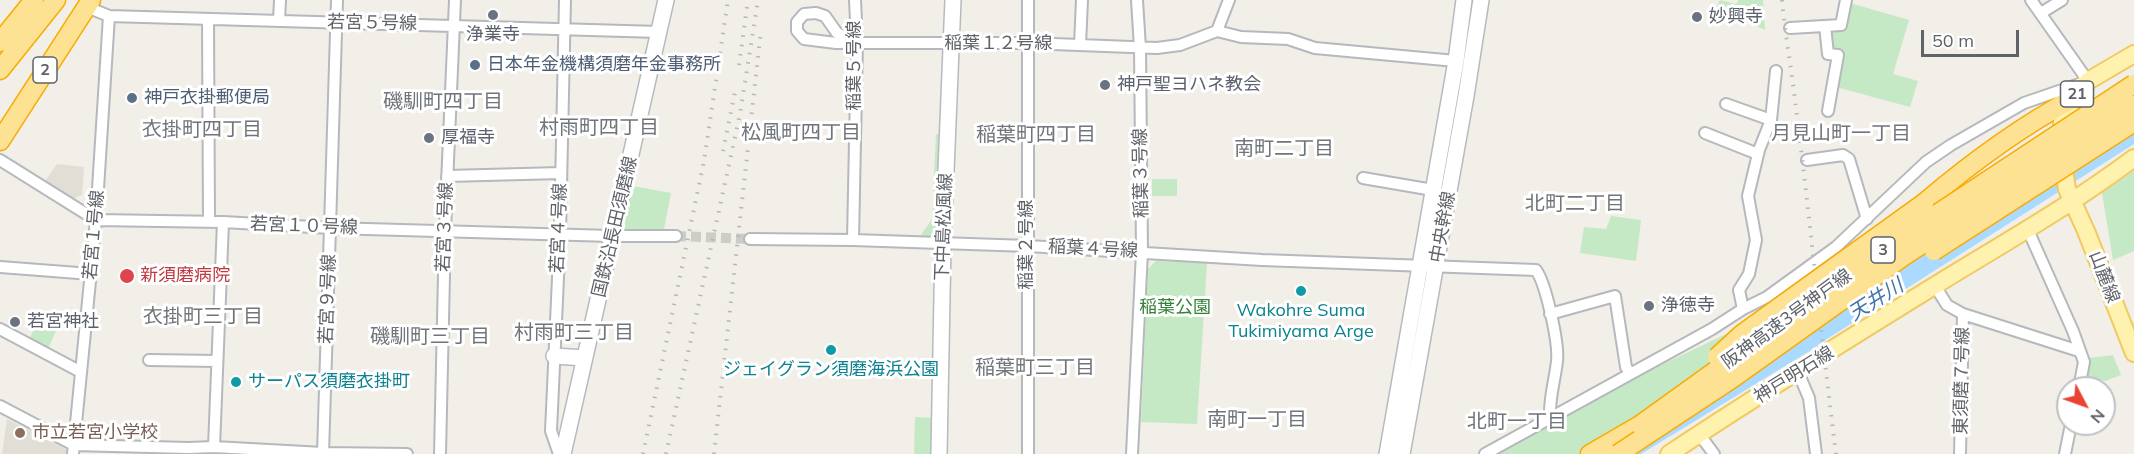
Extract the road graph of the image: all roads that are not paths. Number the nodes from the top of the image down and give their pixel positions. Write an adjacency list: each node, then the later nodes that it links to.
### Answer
1 (34, 0): 31 (highway)
2 (56, 0): 39 (highway)
3 (280, 0): 23 (street)
4 (337, 0): 24 (street, 若宮９号線)
5 (455, 0): 25 (street, 若宮３号線)
6 (565, 0): 28 (street, 若宮４号線)
7 (666, 0): 30 (street, 国鉄沿長田須磨線)
8 (855, 0): 32 (street, 稲葉５号線)
9 (953, 0): 33 (street, 下中島松風線)
10 (1028, 0): 34 (street, 稲葉２号線)
11 (1082, 0): 35 (street)
12 (1137, 0): 36 (street, 稲葉３号線)
13 (1228, 0): 29 (street)
14 (1464, 0): 38 (street, 中央幹線)
15 (1481, 0): 75 (street, 中央幹線)
16 (1846, 0): 26 (street)
17 (2031, 0): 20 (street)
18 (2062, 0): 20 (street)
19 (89, 3): 21 (street, 若宮５号線); 50 (highway, 2)
20 (2041, 13): 41 (street)
21 (110, 16): 22 (street, 若宮５号線); 61 (street, 若宮１号線)
22 (208, 20): 23 (street, 若宮５号線); 62 (street)
23 (279, 21): 24 (street, 若宮５号線)
24 (337, 22): 25 (street, 若宮５号線); 64 (street, 若宮９号線)
25 (454, 25): 28 (street, 若宮５号線); 56 (street, 若宮３号線)
26 (1825, 26): 27 (street); 46 (street)
27 (1790, 28)
28 (564, 29): 30 (street, 若宮５号線); 55 (street, 若宮４号線)
29 (1217, 31): 36 (street, 稲葉１２号線); 38 (street)
30 (659, 32): 68 (street, 国鉄沿長田須磨線)
31 (0, 42)
32 (857, 42): 32 (street, 稲葉１２号線); 33 (street, 稲葉１２号線); 71 (street, 稲葉５号線)
33 (952, 42): 34 (street, 稲葉１２号線); 72 (street, 下中島松風線)
34 (1028, 43): 35 (street, 稲葉１２号線); 73 (street, 稲葉２号線)
35 (1080, 45): 36 (street, 稲葉１２号線)
36 (1140, 48): 74 (street, 稲葉３号線)
37 (2134, 54): 41 (main road, 21)
38 (1456, 61): 58 (street, 中央幹線)
39 (0, 70)
40 (1776, 71): 47 (street)
41 (2088, 81): 43 (main road, 21); 60 (street)
42 (2134, 84): 98 (highway, 阪神高速3号神戸線 / 3, bridge)
43 (2074, 98): 59 (main road, 21); 98 (highway, bridge)
44 (1726, 104): 47 (street)
45 (2134, 105): 81 (highway, 阪神高速3号神戸線 / 3, bridge)
46 (1828, 111)
47 (1771, 120): 51 (street)
48 (2134, 122): 81 (highway, bridge)
49 (1705, 133): 51 (street)
50 (0, 141)
51 (1758, 154): 82 (street)
52 (2134, 158): 59 (main road, 神戸明石線)
53 (0, 160): 61 (street)
54 (1807, 160): 60 (street)
55 (561, 173): 56 (street); 67 (street, 若宮４号線)
56 (447, 176): 65 (street, 若宮３号線)
57 (1363, 178): 58 (street)
58 (1433, 190): 75 (street, 中央幹線)
59 (2070, 196): 66 (main road, 神戸明石線); 87 (main road, 山麓線)
60 (1867, 219): 82 (street)
61 (96, 220): 62 (street, 若宮１０号線); 78 (street, 若宮１号線)
62 (209, 222): 63 (street, 若宮１０号線)
63 (223, 222): 64 (street, 若宮１０号線); 79 (street)
64 (330, 228): 65 (street, 若宮１０号線); 106 (street, 若宮９号線)
65 (445, 230): 67 (street, 若宮１０号線); 109 (street, 若宮３号線)
66 (2028, 230): 80 (main road, 神戸明石線); 86 (street)
67 (560, 234): 68 (street, 若宮１０号線); 88 (street, 若宮４号線)
68 (612, 236): 69 (street); 89 (street, 国鉄沿長田須磨線)
69 (676, 236)
70 (750, 239): 71 (street, 稲葉４号線)
71 (853, 240): 72 (street, 稲葉４号線)
72 (943, 244): 73 (street, 稲葉４号線); 111 (street, 下中島松風線)
73 (1028, 246): 74 (street, 稲葉４号線); 112 (street, 稲葉２号線)
74 (1142, 252): 75 (street, 稲葉４号線); 113 (street, 稲葉３号線)
75 (1429, 266): 83 (street, 稲葉４号線); 114 (street, 中央幹線); 115 (street, 中央幹線)
76 (0, 267): 78 (street)
77 (177, 273): 79 (street)
78 (91, 274): 92 (street, 若宮１号線)
79 (220, 275): 91 (street)
80 (1935, 286): 84 (street, 東須磨７号線); 93 (main road, 神戸明石線)
81 (1830, 308): 118 (highway, 阪神高速3号神戸線 / 3, bridge)
82 (1743, 309): 94 (street)
83 (1550, 314): 94 (street); 97 (street)
84 (1963, 314): 86 (street); 122 (street, 東須磨７号線)
85 (0, 329): 92 (street)
86 (2079, 351): 95 (street)
87 (2134, 353)
88 (554, 356): 89 (street); 110 (street, 若宮４号線)
89 (585, 358): 110 (street, 国鉄沿長田須磨線)
90 (149, 360): 91 (street)
91 (217, 361): 101 (street)
92 (81, 372): 102 (street, 若宮１号線)
93 (1798, 372): 99 (main road, 神戸明石線); 121 (street)
94 (1630, 373): 97 (street)
95 (2081, 376)
96 (0, 406): 102 (street)
97 (1550, 417): 116 (street)
98 (1640, 425): 117 (highway, 阪神高速3号神戸線 / 3)
99 (1699, 434): 119 (main road, 神戸明石線); 120 (street)
100 (2069, 436): 123 (street)
101 (214, 447): 104 (street); 105 (street)
102 (74, 449): 103 (street)
103 (138, 450): 104 (street)
104 (188, 451)
105 (262, 452): 106 (street)
106 (323, 453): 107 (street)
107 (370, 454): 108 (street)
108 (407, 454)
109 (440, 454)
110 (561, 454)
111 (939, 454)
112 (1028, 454)
113 (1132, 454)
114 (1387, 454)
115 (1401, 454)
116 (1485, 454)
117 (1590, 454)
118 (1618, 454)
119 (1668, 454)
120 (1714, 454)
121 (1816, 454)
122 (1960, 454)
123 (2065, 454)

